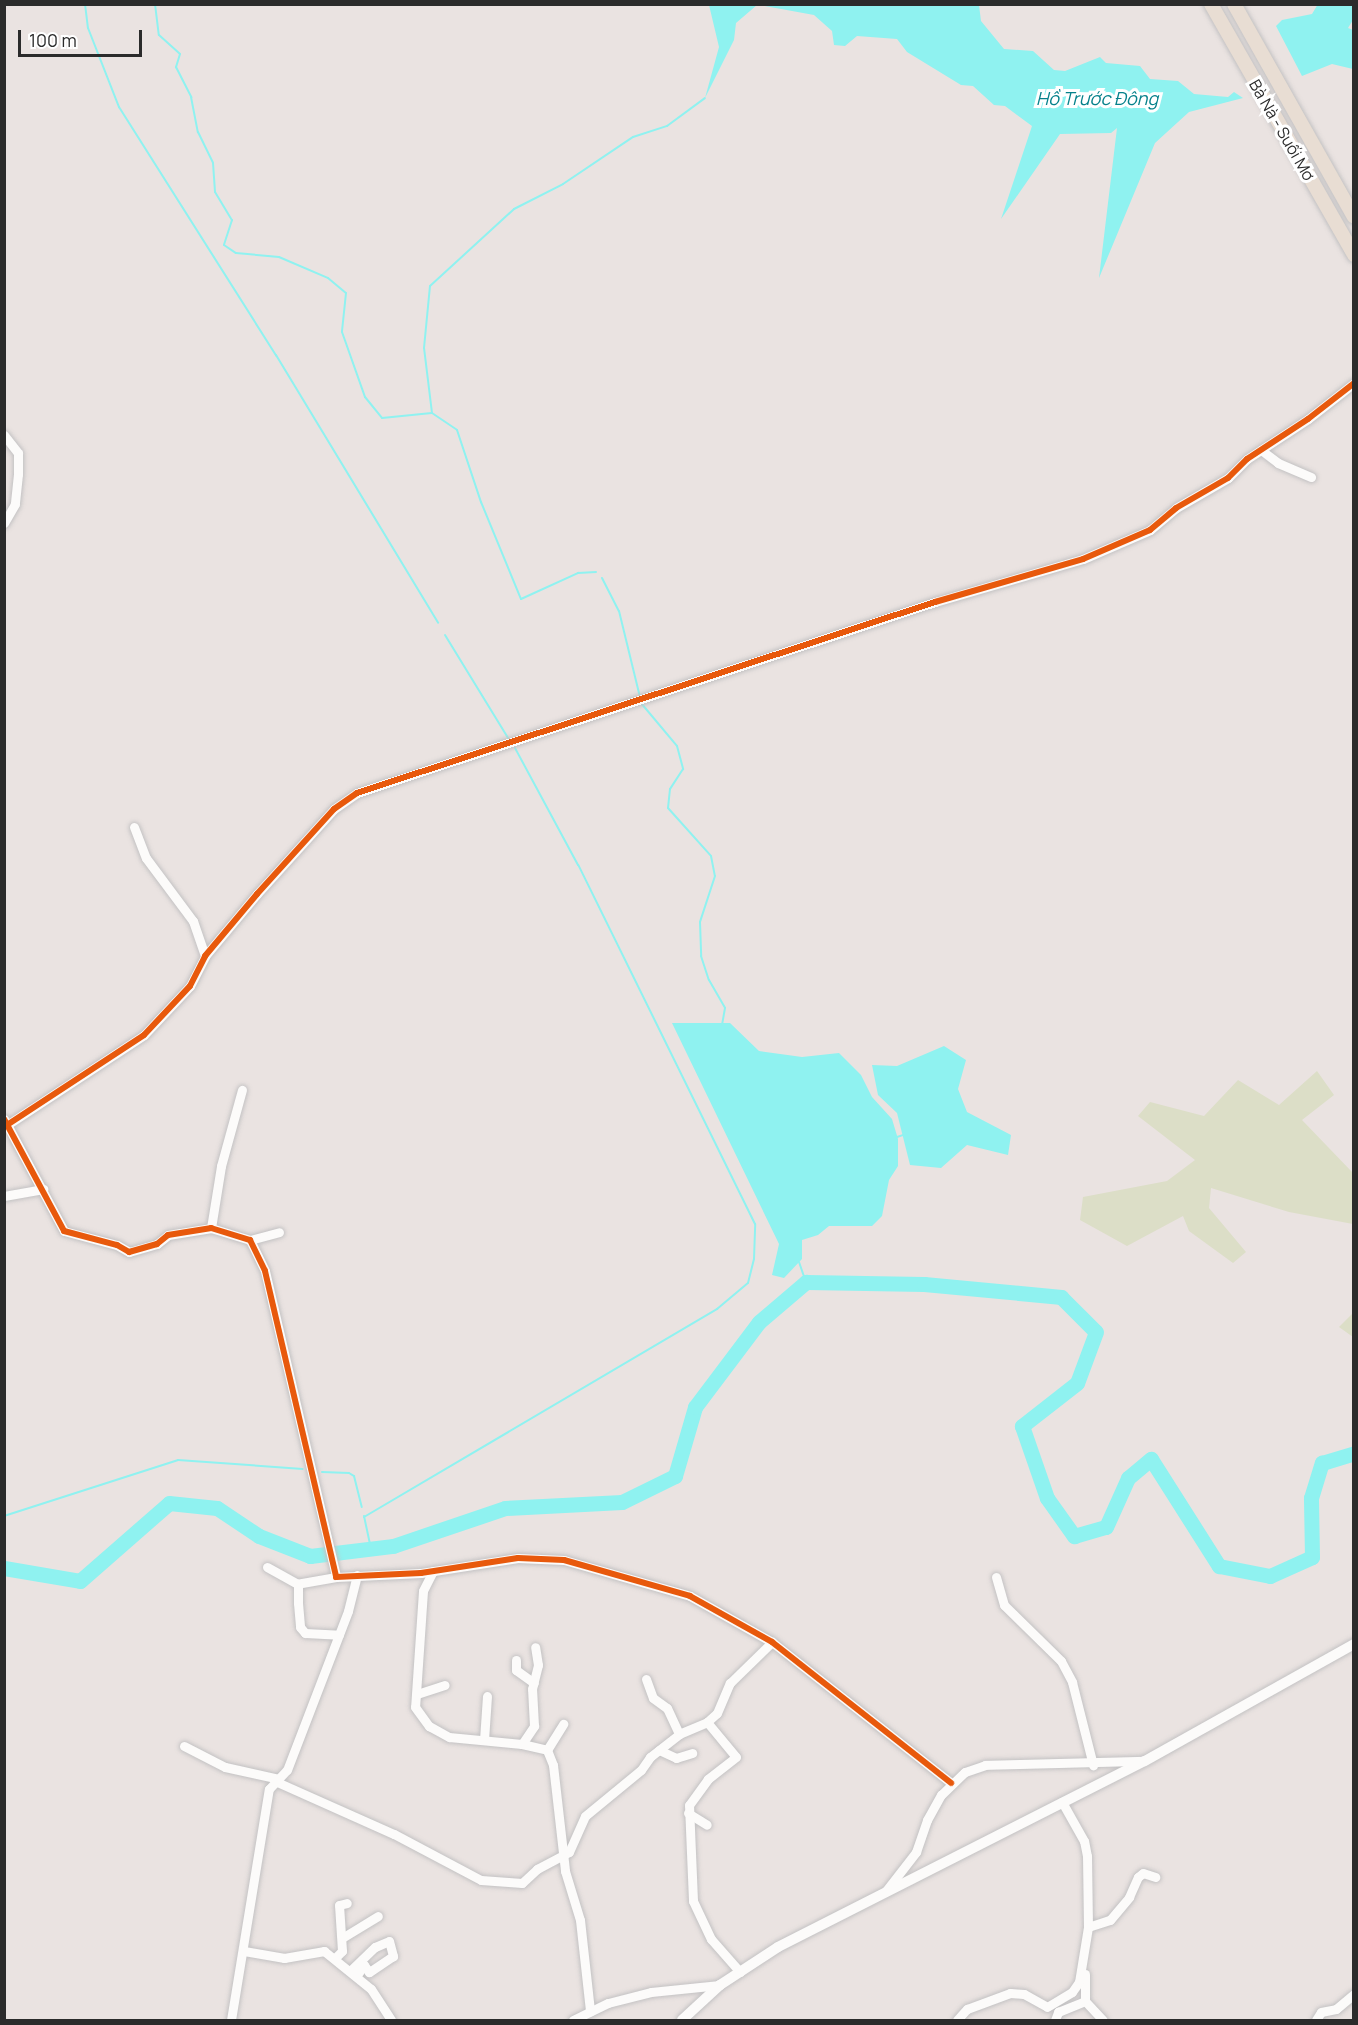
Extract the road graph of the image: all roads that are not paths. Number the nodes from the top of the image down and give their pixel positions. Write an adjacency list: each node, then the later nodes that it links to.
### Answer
1 (1211, 4): 4 (main road, Bà Nà - Suối Mơ)
2 (1234, 4): 3 (main road, Bà Nà - Suối Mơ)
3 (1353, 216)
4 (1353, 255)
5 (1353, 383): 7 (street)
6 (4, 435): 9 (street)
7 (1262, 450): 8 (street); 11 (street)
8 (1311, 477)
9 (4, 523)
10 (134, 827): 11 (street)
11 (205, 956): 13 (street)
12 (242, 1090): 16 (street)
13 (7, 1121): 14 (street)
14 (43, 1189): 15 (street); 16 (street)
15 (4, 1196)
16 (211, 1228): 18 (street)
17 (279, 1232): 18 (street)
18 (250, 1240): 22 (street)
19 (267, 1567): 24 (street)
20 (434, 1571): 21 (street); 26 (street); 33 (street)
21 (357, 1575): 22 (street); 25 (street)
22 (336, 1577): 24 (street)
23 (996, 1577): 45 (street)
24 (298, 1584): 25 (street)
25 (339, 1635): 46 (street)
26 (772, 1642): 35 (street); 47 (street)
27 (1353, 1644): 44 (street)
28 (535, 1647): 31 (street)
29 (516, 1660): 31 (street)
30 (646, 1679): 37 (street)
31 (534, 1683): 39 (street)
32 (445, 1685): 33 (street)
33 (417, 1694): 38 (street)
34 (487, 1696): 38 (street)
35 (707, 1722): 37 (street); 49 (street)
36 (562, 1724): 41 (street)
37 (679, 1734): 42 (street)
38 (484, 1740): 39 (street)
39 (522, 1744): 41 (street)
40 (184, 1746): 46 (street)
41 (547, 1750): 51 (street)
42 (659, 1750): 43 (street); 51 (street)
43 (692, 1753)
44 (1144, 1761): 45 (street); 48 (street)
45 (1093, 1765): 47 (street)
46 (278, 1780): 51 (street); 59 (street)
47 (951, 1783): 53 (street)
48 (1062, 1802): 53 (street); 56 (street)
49 (688, 1813): 50 (street); 62 (street)
50 (707, 1825)
51 (563, 1855): 66 (street)
52 (1155, 1877): 56 (street)
53 (885, 1893): 62 (street)
54 (347, 1903): 57 (street)
55 (378, 1916): 57 (street)
56 (1088, 1927): 58 (street)
57 (342, 1938): 60 (street)
58 (1083, 1946): 65 (street); 71 (street)
59 (244, 1951): 60 (street); 67 (street)
60 (335, 1958): 61 (street)
61 (354, 1972): 61 (street); 68 (street)
62 (740, 1972): 63 (street)
63 (720, 1985): 66 (street); 70 (street)
64 (1353, 1994): 74 (street)
65 (1085, 2001): 72 (street); 73 (street)
66 (590, 2011): 69 (street)
67 (231, 2020)
68 (391, 2020)
69 (573, 2020)
70 (682, 2020)
71 (957, 2020)
72 (1055, 2020)
73 (1103, 2020)
74 (1316, 2020)

